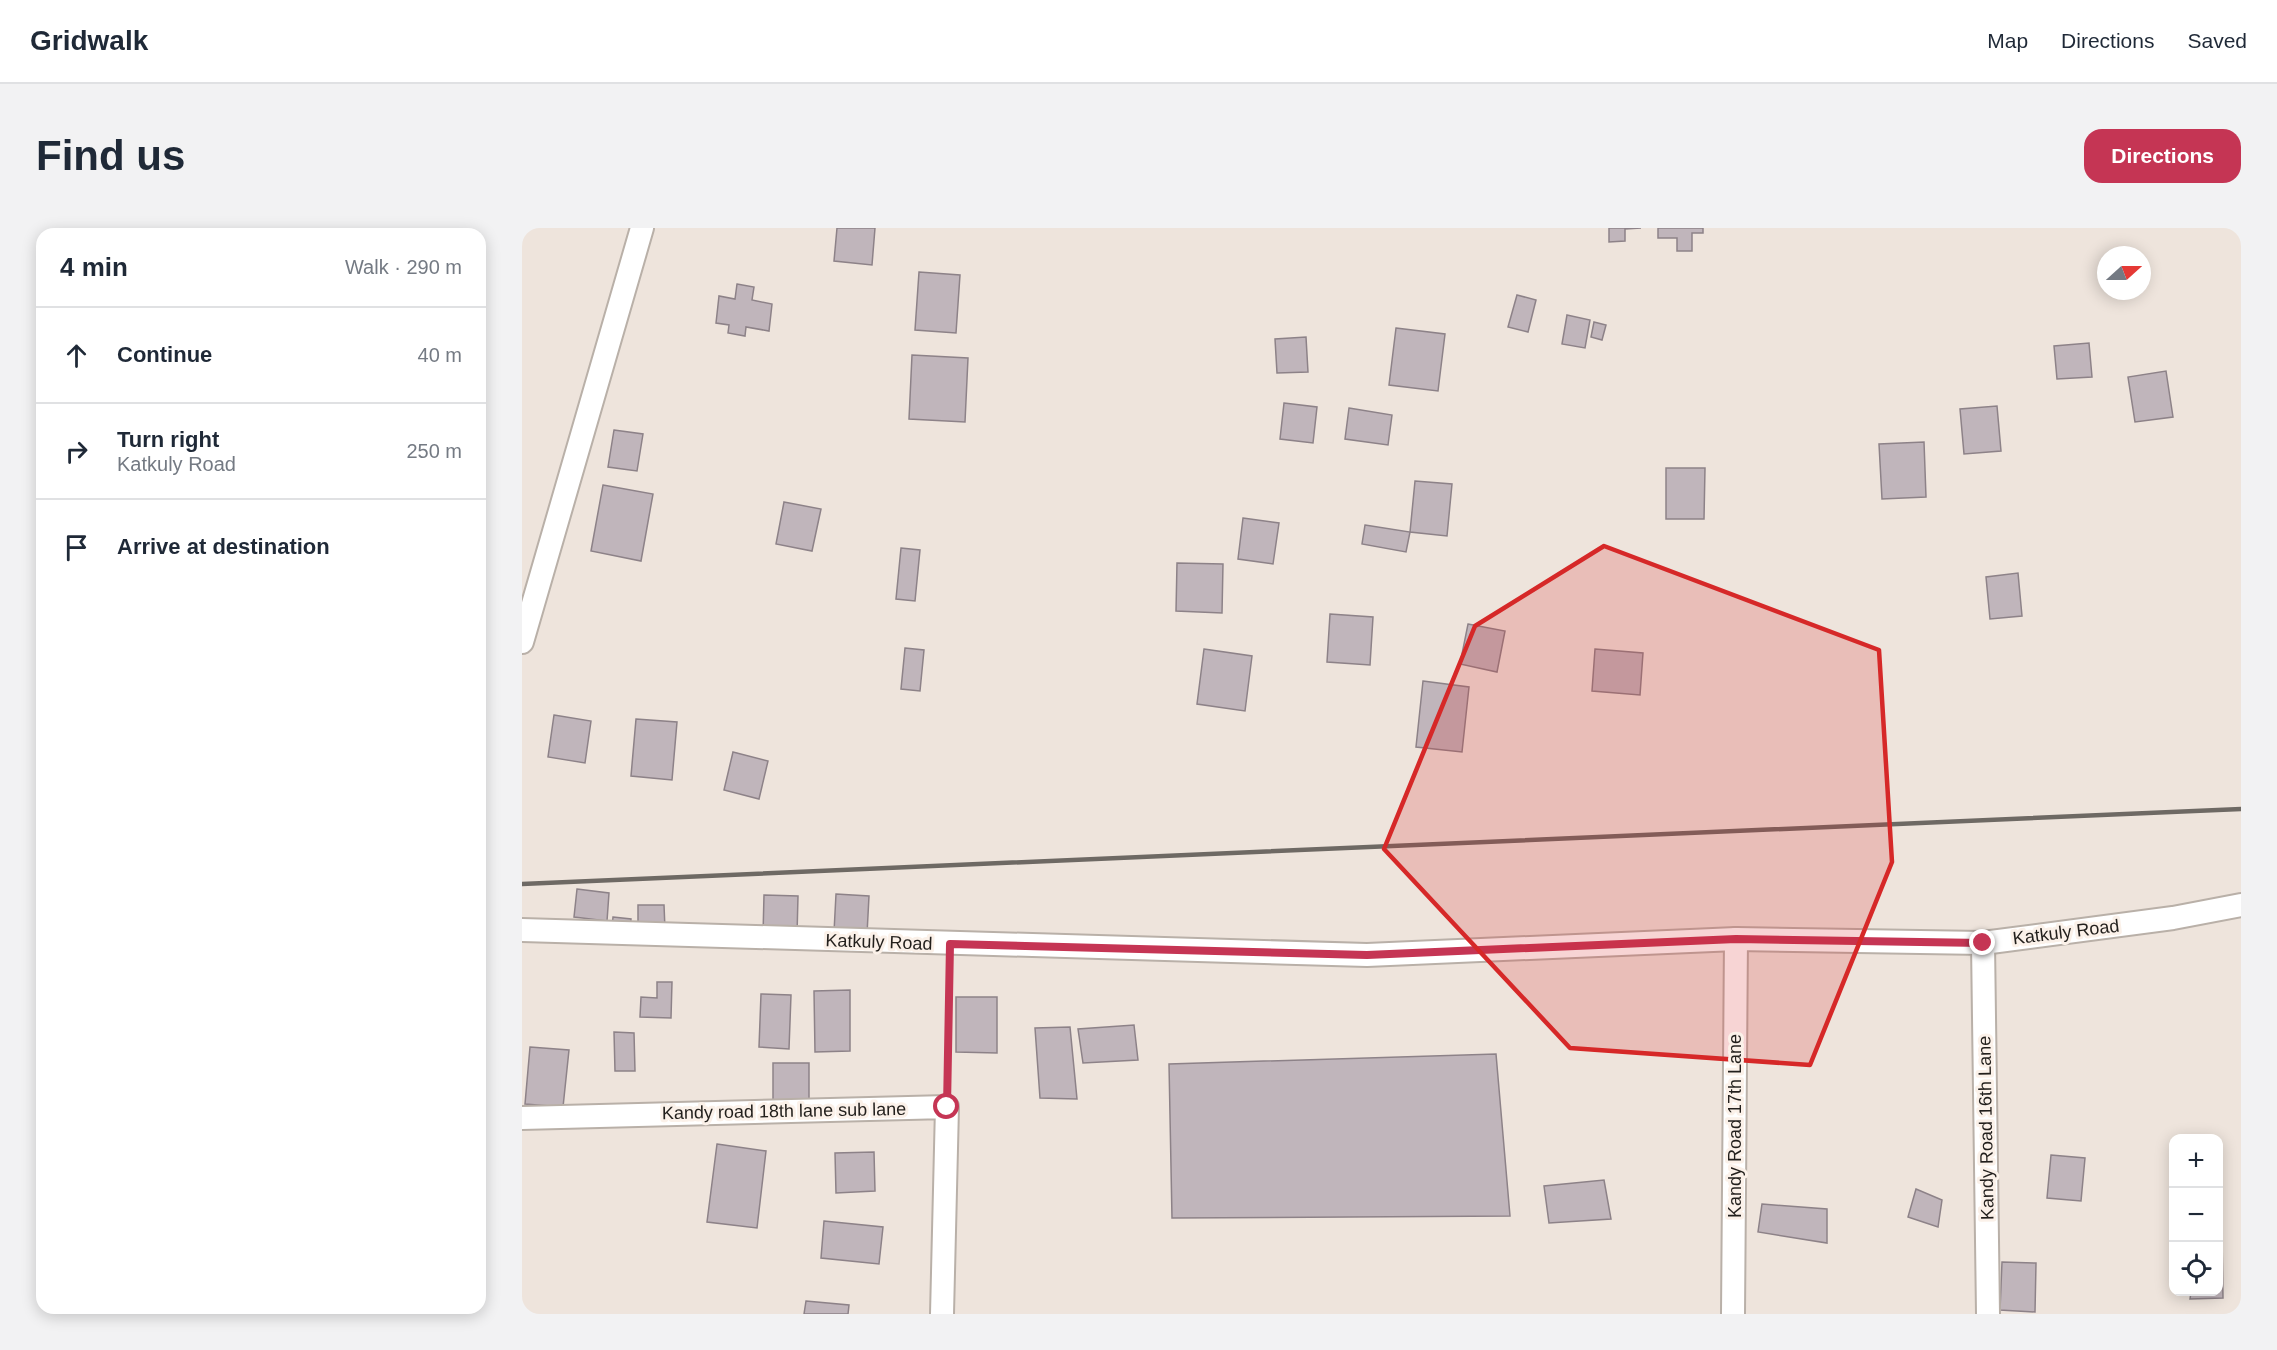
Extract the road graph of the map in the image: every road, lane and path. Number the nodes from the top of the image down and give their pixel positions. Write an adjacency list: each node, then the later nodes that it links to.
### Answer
1 (642, 228): 2 (street)
2 (522, 642)
3 (2241, 905): 6 (street, Katkuly Road)
4 (522, 930): 7 (street, Katkuly Road)
5 (1736, 939): 6 (street, Katkuly Road); 7 (street, Katkuly Road); 11 (street, Kandy Road 17th Lane)
6 (1983, 943): 12 (street, Kandy Road 16th Lane)
7 (950, 944): 8 (path)
8 (947, 1107): 9 (street, Kandy road 18th lane sub lane); 10 (street)
9 (522, 1118)
10 (942, 1314)
11 (1733, 1314)
12 (1988, 1314)

